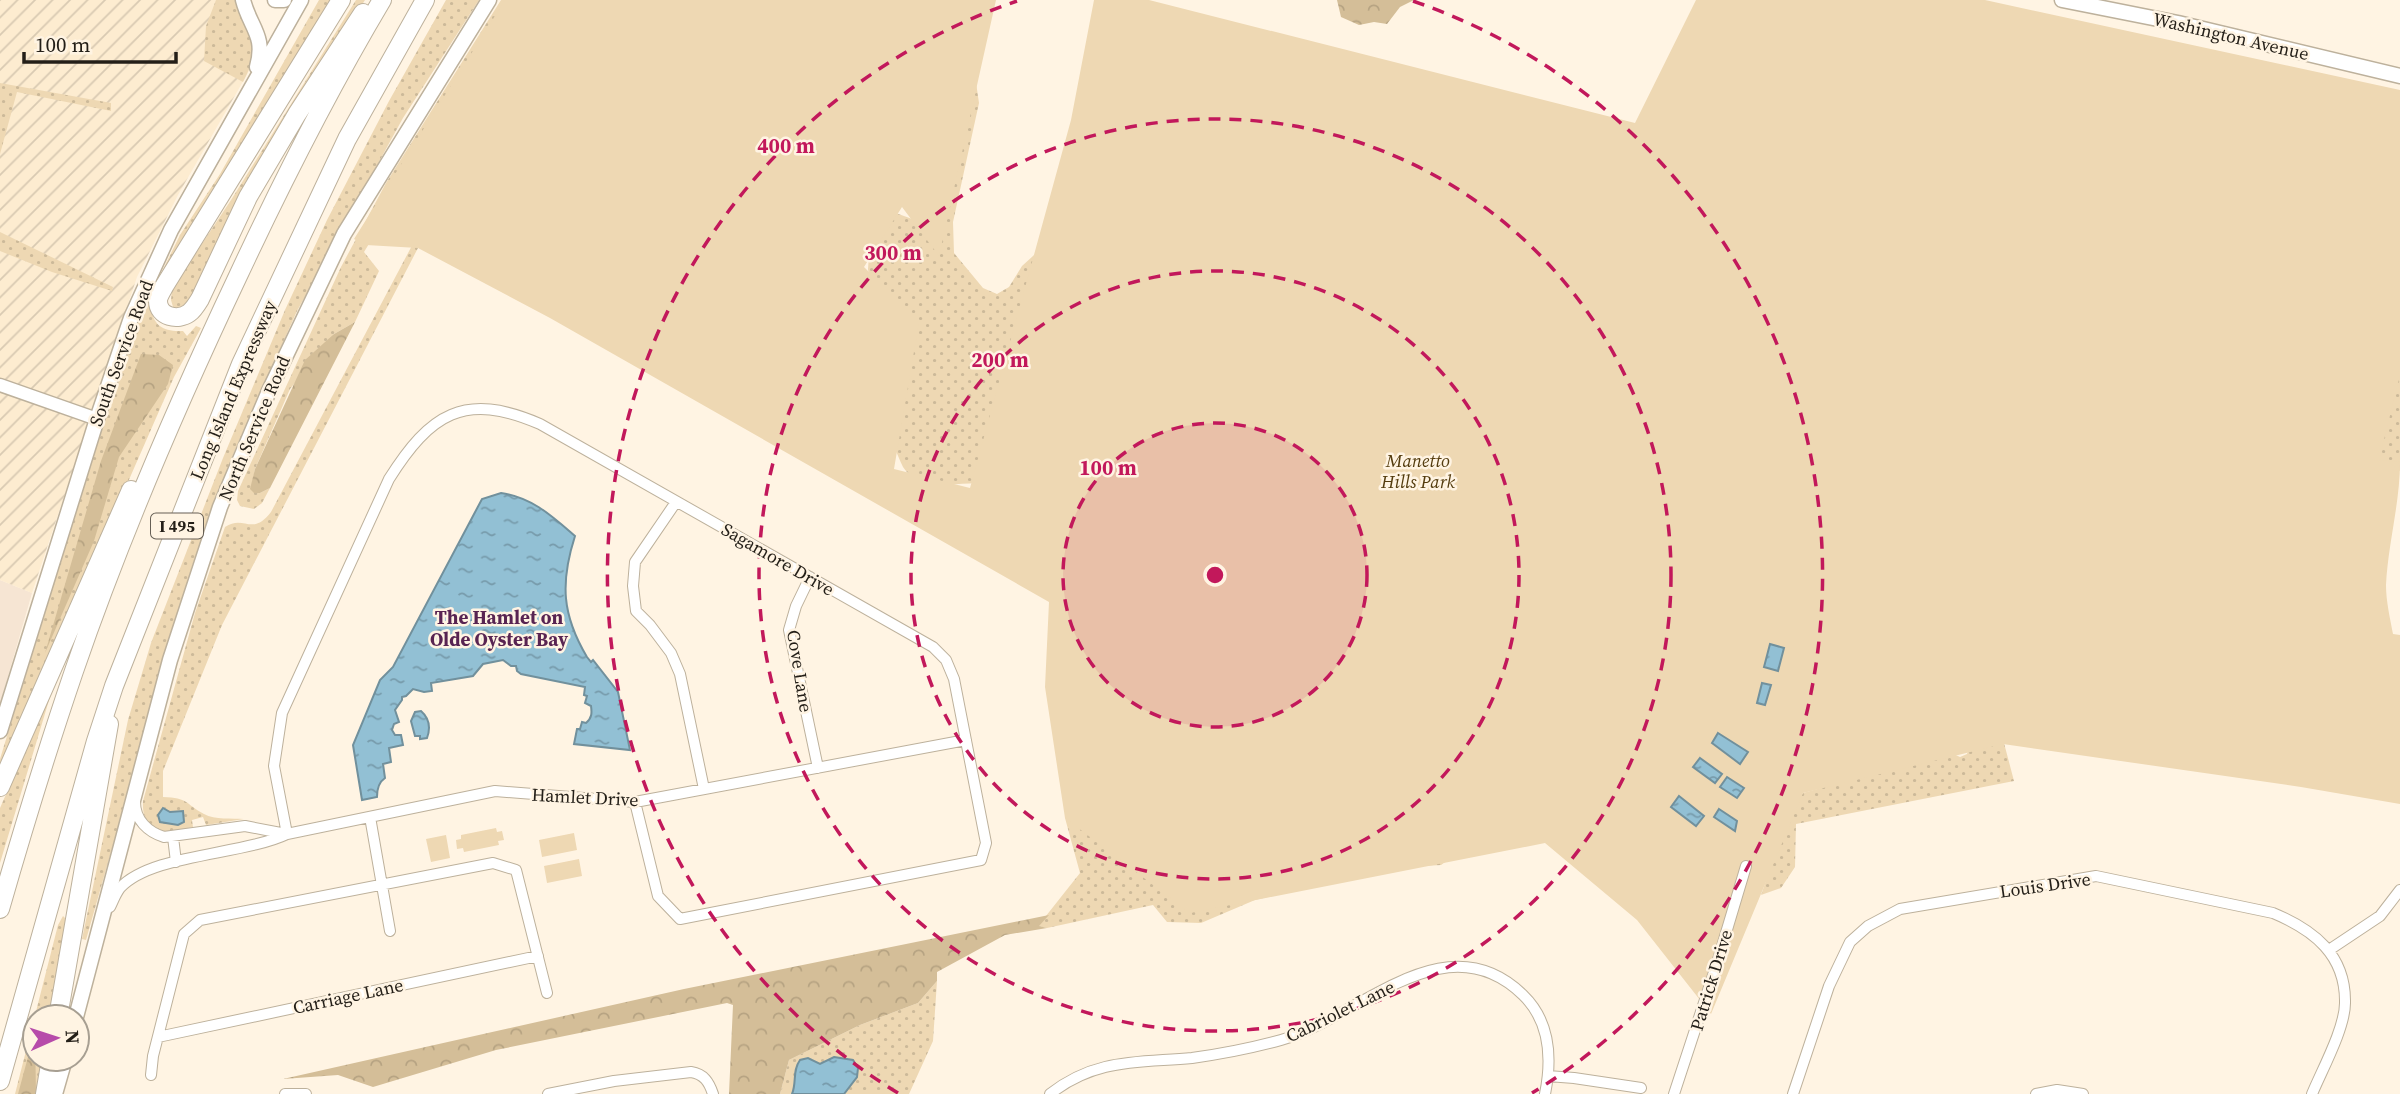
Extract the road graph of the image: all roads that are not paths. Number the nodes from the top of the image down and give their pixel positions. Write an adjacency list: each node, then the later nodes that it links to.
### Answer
1 (243, 0): 12 (main road)
2 (275, 0): 3 (main road)
3 (284, 0)
4 (301, 0): 12 (main road, South Service Road)
5 (341, 0): 6 (highway)
6 (372, 0)
7 (382, 0): 13 (highway, I 495)
8 (425, 0): 18 (highway, Long Island Expressway / I 495)
9 (489, 0): 23 (main road, North Service Road)
10 (2062, 0): 11 (main road, Washington Avenue)
11 (2400, 76)
12 (250, 89): 15 (main road, South Service Road)
13 (207, 341): 22 (highway); 33 (highway, I 495)
14 (0, 385): 15 (street)
15 (97, 419): 19 (main road, South Service Road)
16 (676, 502): 17 (street, Sagamore Drive); 24 (street); 27 (street, Sagamore Drive)
17 (810, 578): 20 (street, Sagamore Drive); 21 (street, Cove Lane)
18 (114, 686): 39 (highway); 46 (highway, Long Island Expressway / I 495)
19 (0, 731)
20 (966, 740): 21 (street, Hamlet Drive); 25 (street, Sagamore Drive)
21 (818, 768): 24 (street, Hamlet Drive)
22 (0, 787)
23 (135, 787): 28 (street); 34 (main road, North Service Road)
24 (704, 789): 25 (street, Hamlet Drive)
25 (635, 802): 26 (street, Hamlet Drive)
26 (370, 817): 27 (street, Hamlet Drive); 31 (street)
27 (287, 834): 28 (street, Hamlet Drive); 29 (street, Hamlet Drive)
28 (173, 837): 29 (street)
29 (176, 862): 34 (street, Hamlet Drive)
30 (1746, 866): 56 (street, Patrick Drive)
31 (383, 884): 35 (street); 37 (street); 41 (street)
32 (2400, 890): 36 (street)
33 (0, 909)
34 (99, 927): 40 (main road, North Service Road)
35 (390, 931)
36 (2329, 950): 57 (street, Louis Drive); 60 (street, Louis Drive)
37 (538, 956): 38 (street); 41 (street, Carriage Lane)
38 (547, 993)
39 (60, 1003)
40 (80, 1003)
41 (158, 1037): 44 (street)
42 (49, 1073): 48 (highway)
43 (61, 1073): 49 (main road)
44 (151, 1075)
45 (1548, 1076): 47 (street); 54 (street, Cabriolet Lane); 55 (street, Cabriolet Lane)
46 (0, 1081)
47 (1641, 1088)
48 (45, 1094)
49 (55, 1094)
50 (285, 1094): 51 (street)
51 (306, 1094)
52 (548, 1094): 53 (street)
53 (713, 1094)
54 (1050, 1094)
55 (1545, 1094)
56 (1674, 1094)
57 (1793, 1094)
58 (2036, 1094): 59 (street)
59 (2083, 1094)
60 (2312, 1094)

